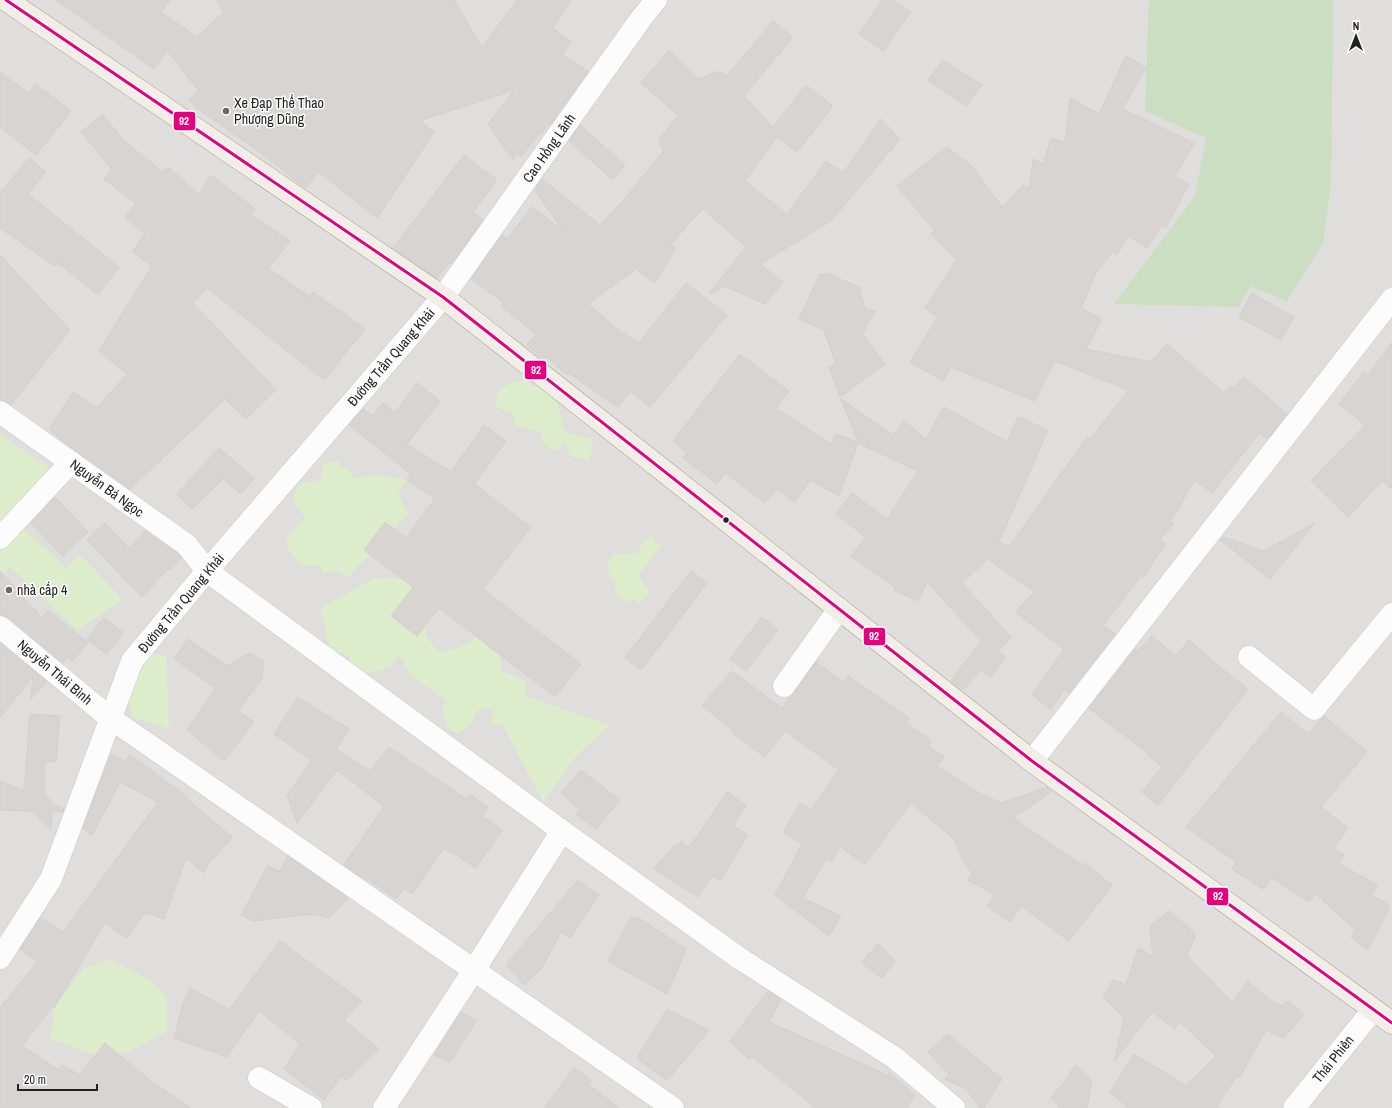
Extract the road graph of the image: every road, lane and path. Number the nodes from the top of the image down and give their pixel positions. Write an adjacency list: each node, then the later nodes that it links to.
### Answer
1 (6, 0): 3 (main road)
2 (656, 0): 3 (street, Cao Hồng Lãnh)
3 (443, 297): 8 (street, Đường Trần Quang Khải); 9 (main road)
4 (1392, 299): 15 (street)
5 (0, 412): 6 (street, Nguyễn Bá Ngọc)
6 (71, 462): 7 (street); 8 (street, Nguyễn Bá Ngọc)
7 (0, 538)
8 (207, 571): 14 (street, Đường Trần Quang Khải); 16 (street, Nguyễn Bá Ngọc)
9 (839, 609): 13 (street); 15 (main road)
10 (1392, 614): 12 (street)
11 (0, 626): 14 (street, Nguyễn Thái Bình)
12 (1249, 657)
13 (784, 686)
14 (110, 718): 17 (street, Đường Trần Quang Khải); 18 (street, Nguyễn Thái Bình)
15 (1032, 761): 19 (main road)
16 (562, 831): 18 (street); 25 (street, Nguyễn Bá Ngọc)
17 (0, 958)
18 (474, 970): 23 (street); 24 (street, Nguyễn Thái Bình)
19 (1373, 1010): 20 (main road); 26 (street, Thái Phiên)
20 (1392, 1023)
21 (259, 1078): 22 (street)
22 (311, 1108)
23 (384, 1108)
24 (673, 1108)
25 (954, 1108)
26 (1294, 1108)

